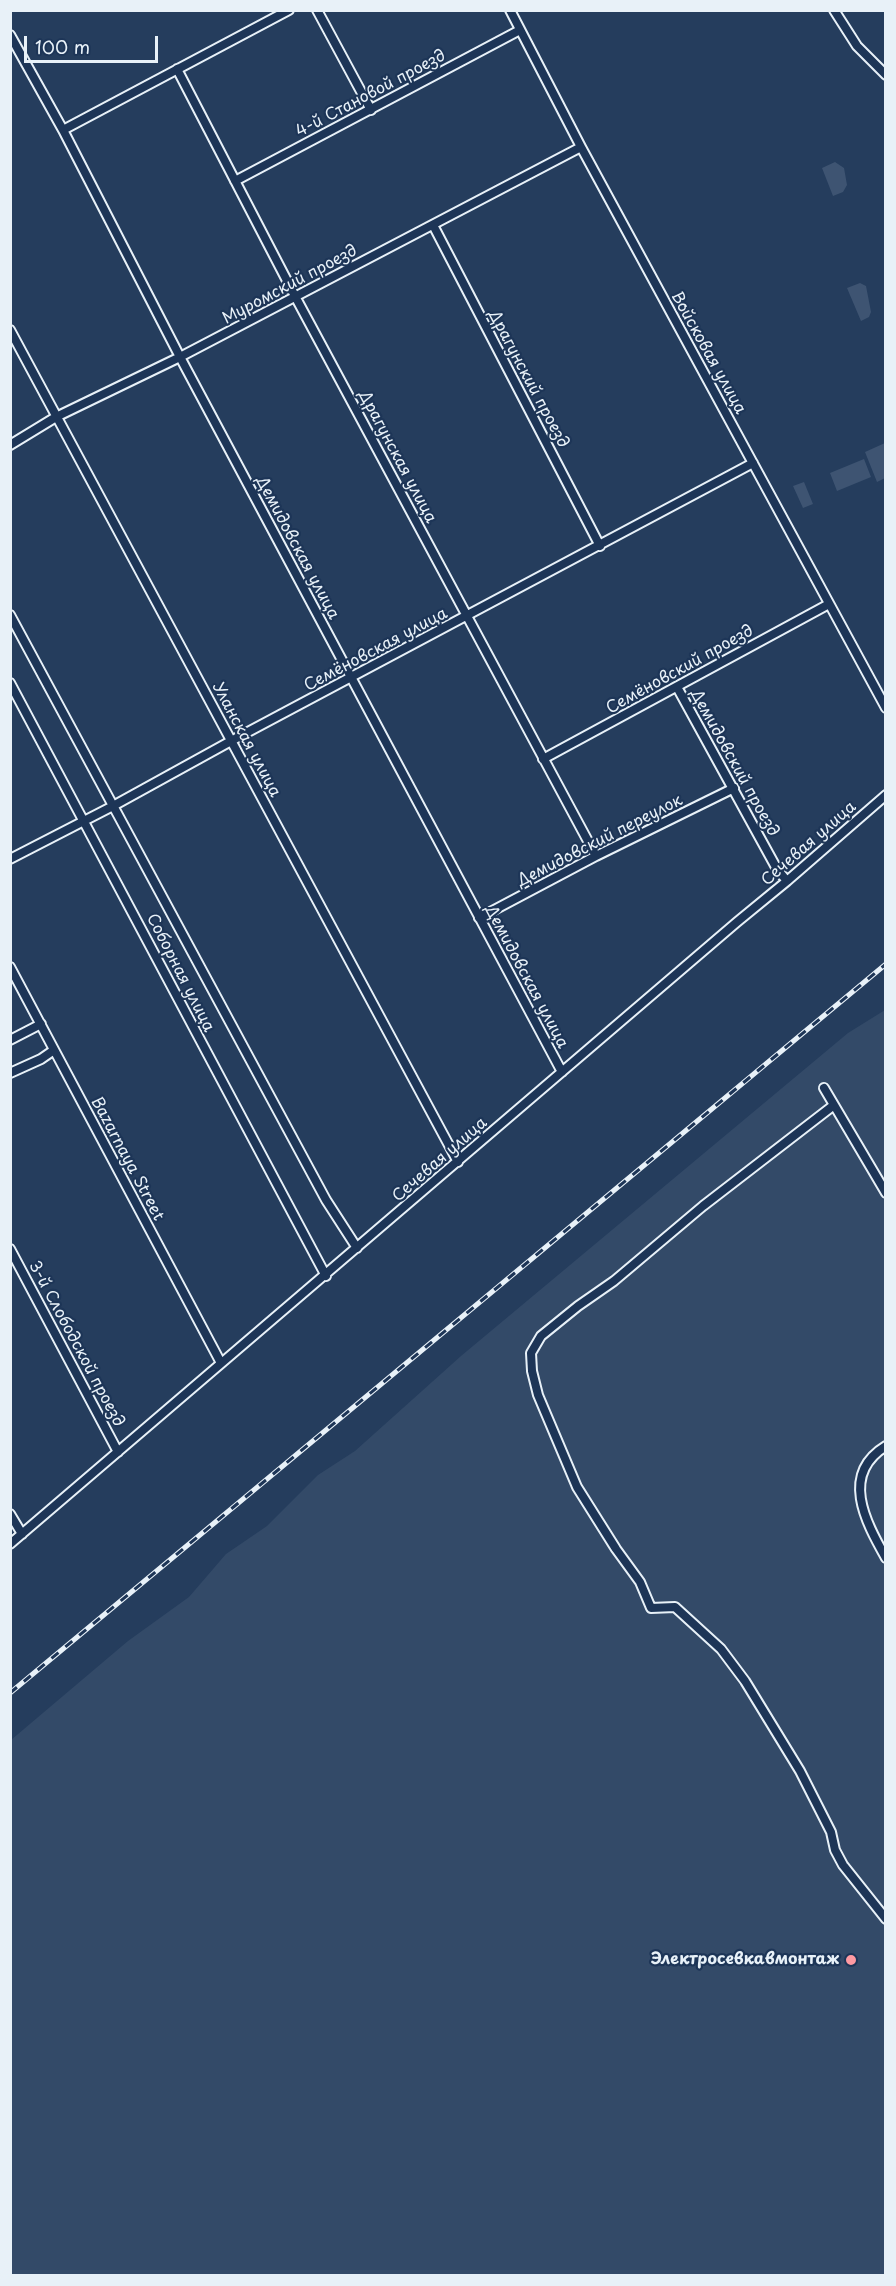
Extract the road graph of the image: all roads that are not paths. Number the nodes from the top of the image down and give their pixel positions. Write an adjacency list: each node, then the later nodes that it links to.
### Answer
1 (289, 10): 7 (street)
2 (317, 10): 9 (street)
3 (510, 10): 5 (street, Войсковая улица)
4 (834, 10): 8 (street)
5 (520, 30): 9 (street, 4-й Становой проезд); 11 (street, Войсковая улица)
6 (10, 36): 10 (street, Демидовская улица)
7 (177, 69): 10 (street); 12 (street, Драгунская улица)
8 (885, 75)
9 (371, 110): 12 (street, 4-й Становой проезд)
10 (63, 130): 16 (street, Демидовская улица)
11 (581, 147): 13 (street, Муромский проезд); 19 (street, Войсковая улица)
12 (235, 182): 14 (street, Драгунская улица)
13 (433, 225): 14 (street, Муромский проезд); 20 (street, Драгунский проезд)
14 (296, 298): 16 (street, Муромский проезд); 23 (street, Драгунская улица)
15 (10, 330): 17 (street, Уланская улица)
16 (180, 357): 17 (street, Муромский проезд); 24 (street, Демидовская улица)
17 (56, 417): 18 (street, Муромский проезд); 28 (street, Уланская улица)
18 (10, 445)
19 (753, 463): 20 (street, Семёновская улица); 21 (street, Войсковая улица)
20 (600, 546): 23 (street, Семёновская улица)
21 (829, 604): 26 (street, Семёновский проезд); 27 (street, Войсковая улица)
22 (10, 615): 32 (street)
23 (467, 617): 24 (street, Семёновская улица); 29 (street, Драгунская улица)
24 (352, 678): 28 (street, Семёновская улица); 37 (street, Демидовская улица)
25 (10, 683): 33 (street, Соборная улица)
26 (677, 687): 29 (street, Семёновский проезд); 30 (street, Демидовский проезд)
27 (885, 708)
28 (231, 741): 32 (street, Семёновская улица); 46 (street, Уланская улица)
29 (543, 759): 34 (street, Драгунская улица)
30 (734, 788): 34 (street, Демидовский переулок); 36 (street, Демидовский проезд)
31 (885, 795): 36 (street, Сечевая улица)
32 (113, 806): 33 (street, Семёновская улица); 48 (street)
33 (85, 820): 35 (street, Семёновская улица); 50 (street, Соборная улица)
34 (596, 856): 37 (street, Демидовский переулок)
35 (10, 859)
36 (787, 882): 42 (street, Сечевая улица)
37 (479, 918): 42 (street, Демидовская улица)
38 (10, 967): 39 (street, Bazarnaya Street)
39 (41, 1024): 40 (street); 41 (street, Bazarnaya Street)
40 (10, 1040)
41 (54, 1050): 43 (street); 51 (street, Bazarnaya Street)
42 (562, 1072): 46 (street, Сечевая улица)
43 (10, 1073)
44 (824, 1088): 45 (street)
45 (834, 1105): 47 (street); 58 (street)
46 (458, 1162): 48 (street, Сечевая улица)
47 (885, 1193)
48 (357, 1248): 50 (street, Сечевая улица)
49 (10, 1249): 53 (street, 3-й Слободской проезд)
50 (326, 1276): 51 (street, Сечевая улица)
51 (221, 1363): 53 (street, Сечевая улица)
52 (885, 1446): 57 (street)
53 (118, 1452): 55 (street, Сечевая улица)
54 (10, 1514): 55 (street)
55 (22, 1533): 56 (street, Сечевая улица)
56 (10, 1544)
57 (885, 1558)
58 (885, 1919)

